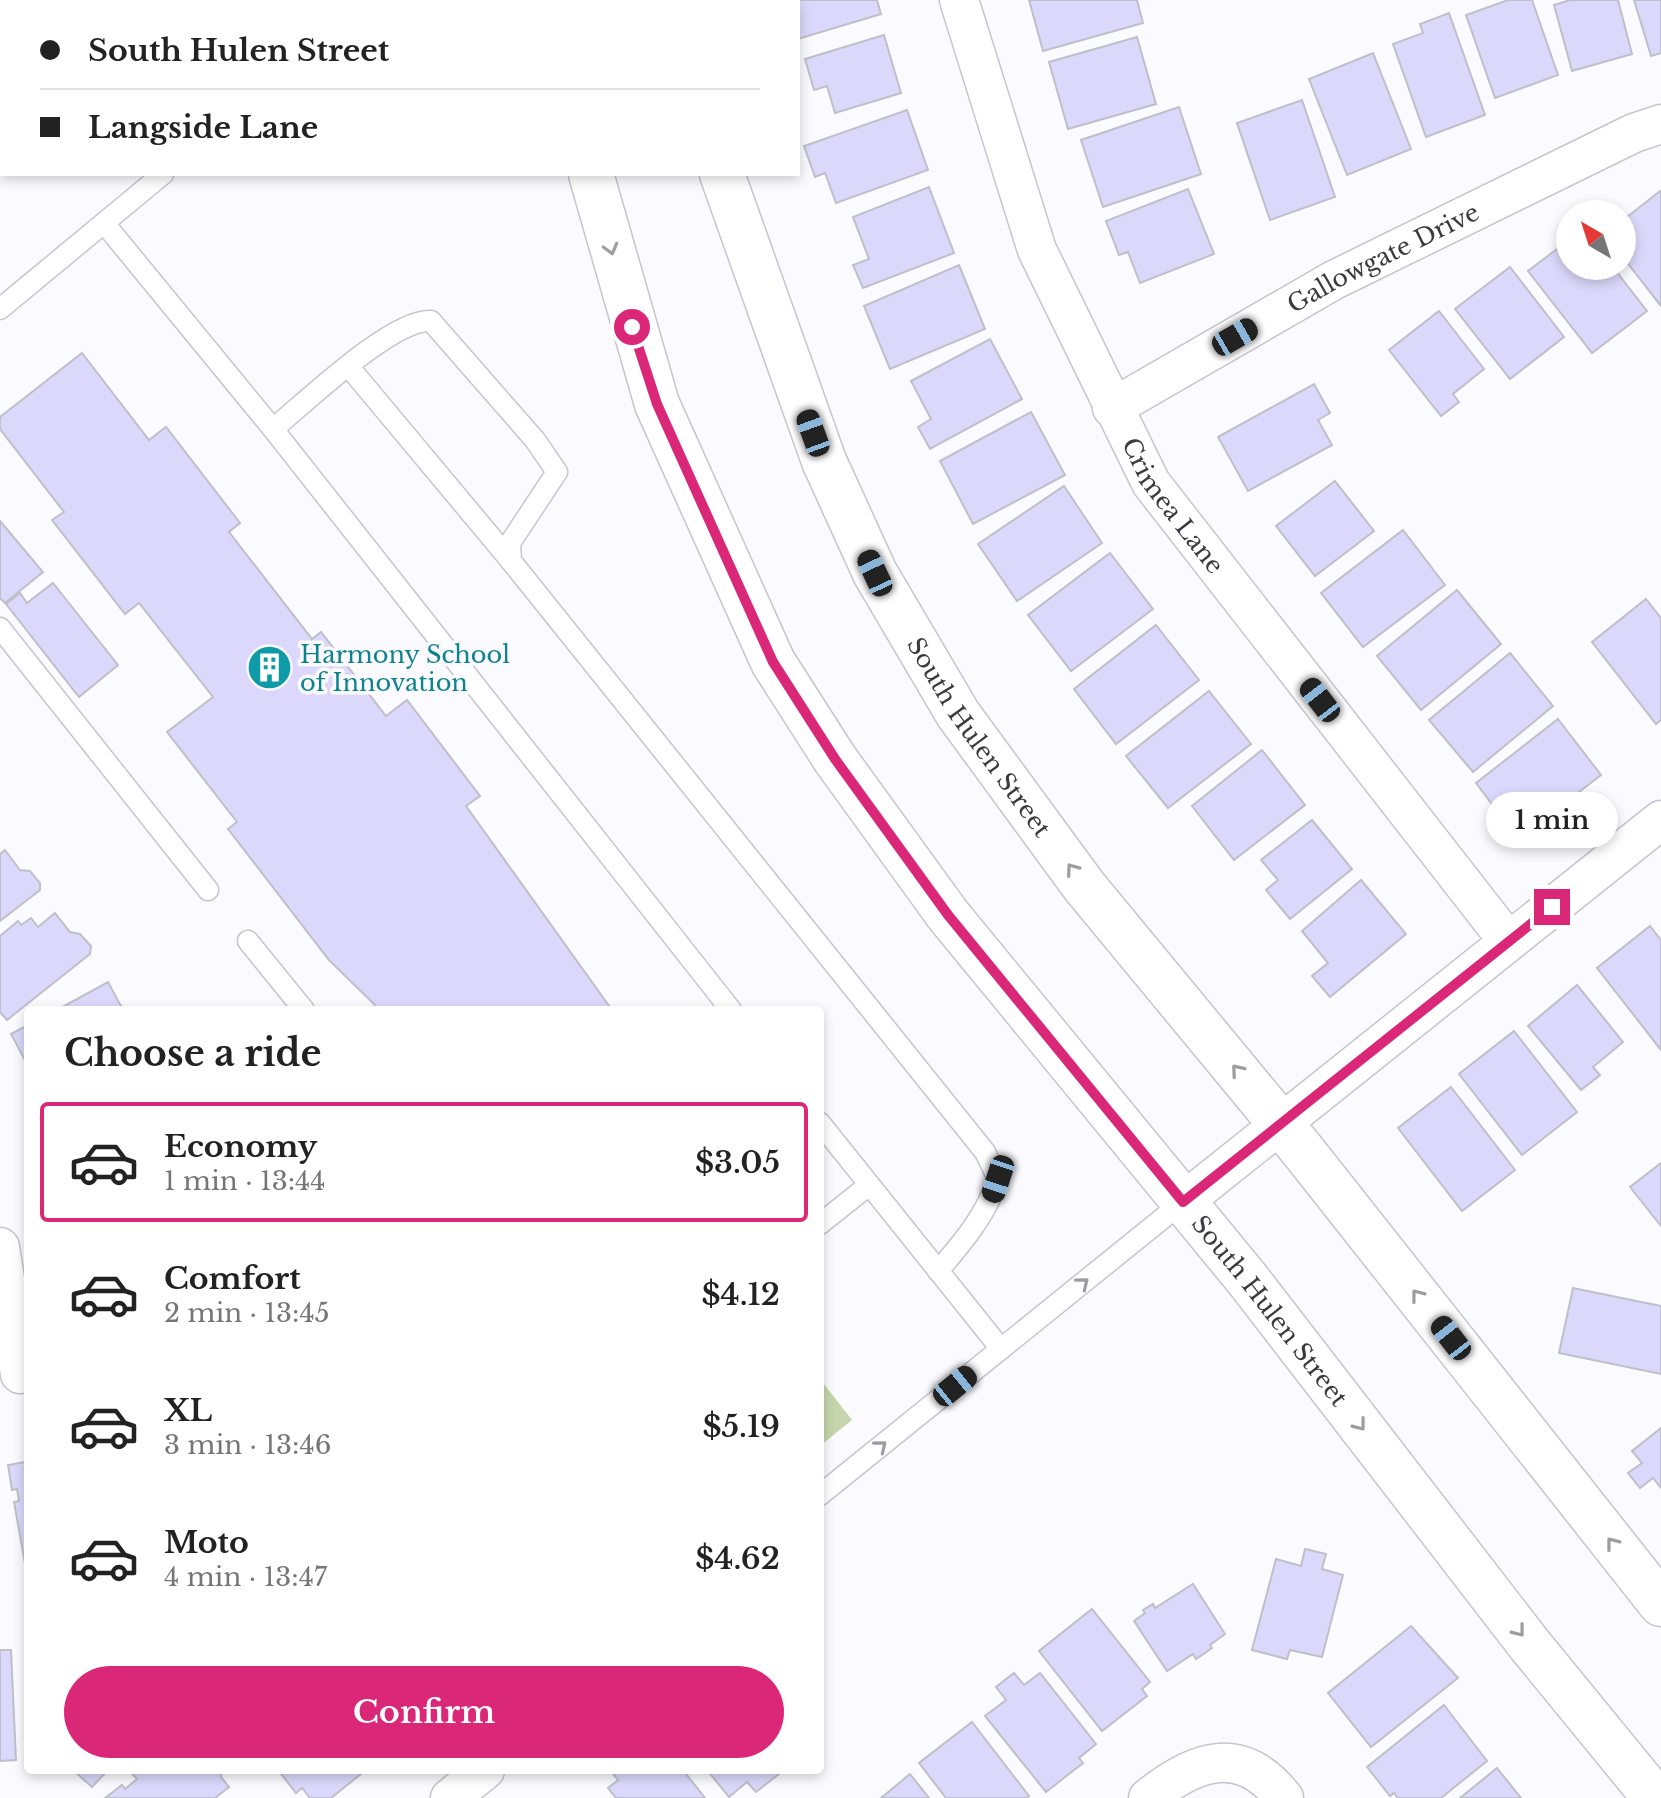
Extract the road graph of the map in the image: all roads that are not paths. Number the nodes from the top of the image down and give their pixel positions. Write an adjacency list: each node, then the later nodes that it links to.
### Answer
1 (959, 0): 9 (street, Crimea Lane)
2 (1661, 124): 9 (street, Gallowgate Drive)
3 (161, 176): 6 (lane)
4 (592, 176): 22 (main road, South Hulen Street, one-way to 22)
5 (723, 176): 19 (main road, South Hulen Street, one-way to 5)
6 (104, 223): 7 (lane); 10 (lane)
7 (0, 309)
8 (349, 367): 10 (lane); 11 (lane); 11 (lane)
9 (1112, 408): 16 (street, Crimea Lane)
10 (273, 429): 18 (lane)
11 (511, 561): 25 (lane)
12 (0, 628): 14 (lane)
13 (1661, 820): 16 (street)
14 (208, 890)
15 (248, 941): 17 (lane)
16 (1508, 941): 19 (street)
17 (301, 1006)
18 (728, 1006)
19 (1280, 1122): 22 (street); 29 (main road, South Hulen Street, one-way to 19)
20 (824, 1128): 21 (lane)
21 (869, 1185): 23 (lane); 25 (lane)
22 (1183, 1202): 26 (lane, one-way to 22); 34 (main road, South Hulen Street, one-way to 34)
23 (824, 1221)
24 (0, 1247): 27 (street)
25 (938, 1271): 26 (lane)
26 (1001, 1349): 28 (lane, one-way to 26)
27 (16, 1375)
28 (824, 1492)
29 (1661, 1604)
30 (480, 1774): 32 (street)
31 (1150, 1796): 33 (street)
32 (450, 1798)
33 (1284, 1798)
34 (1655, 1798)

